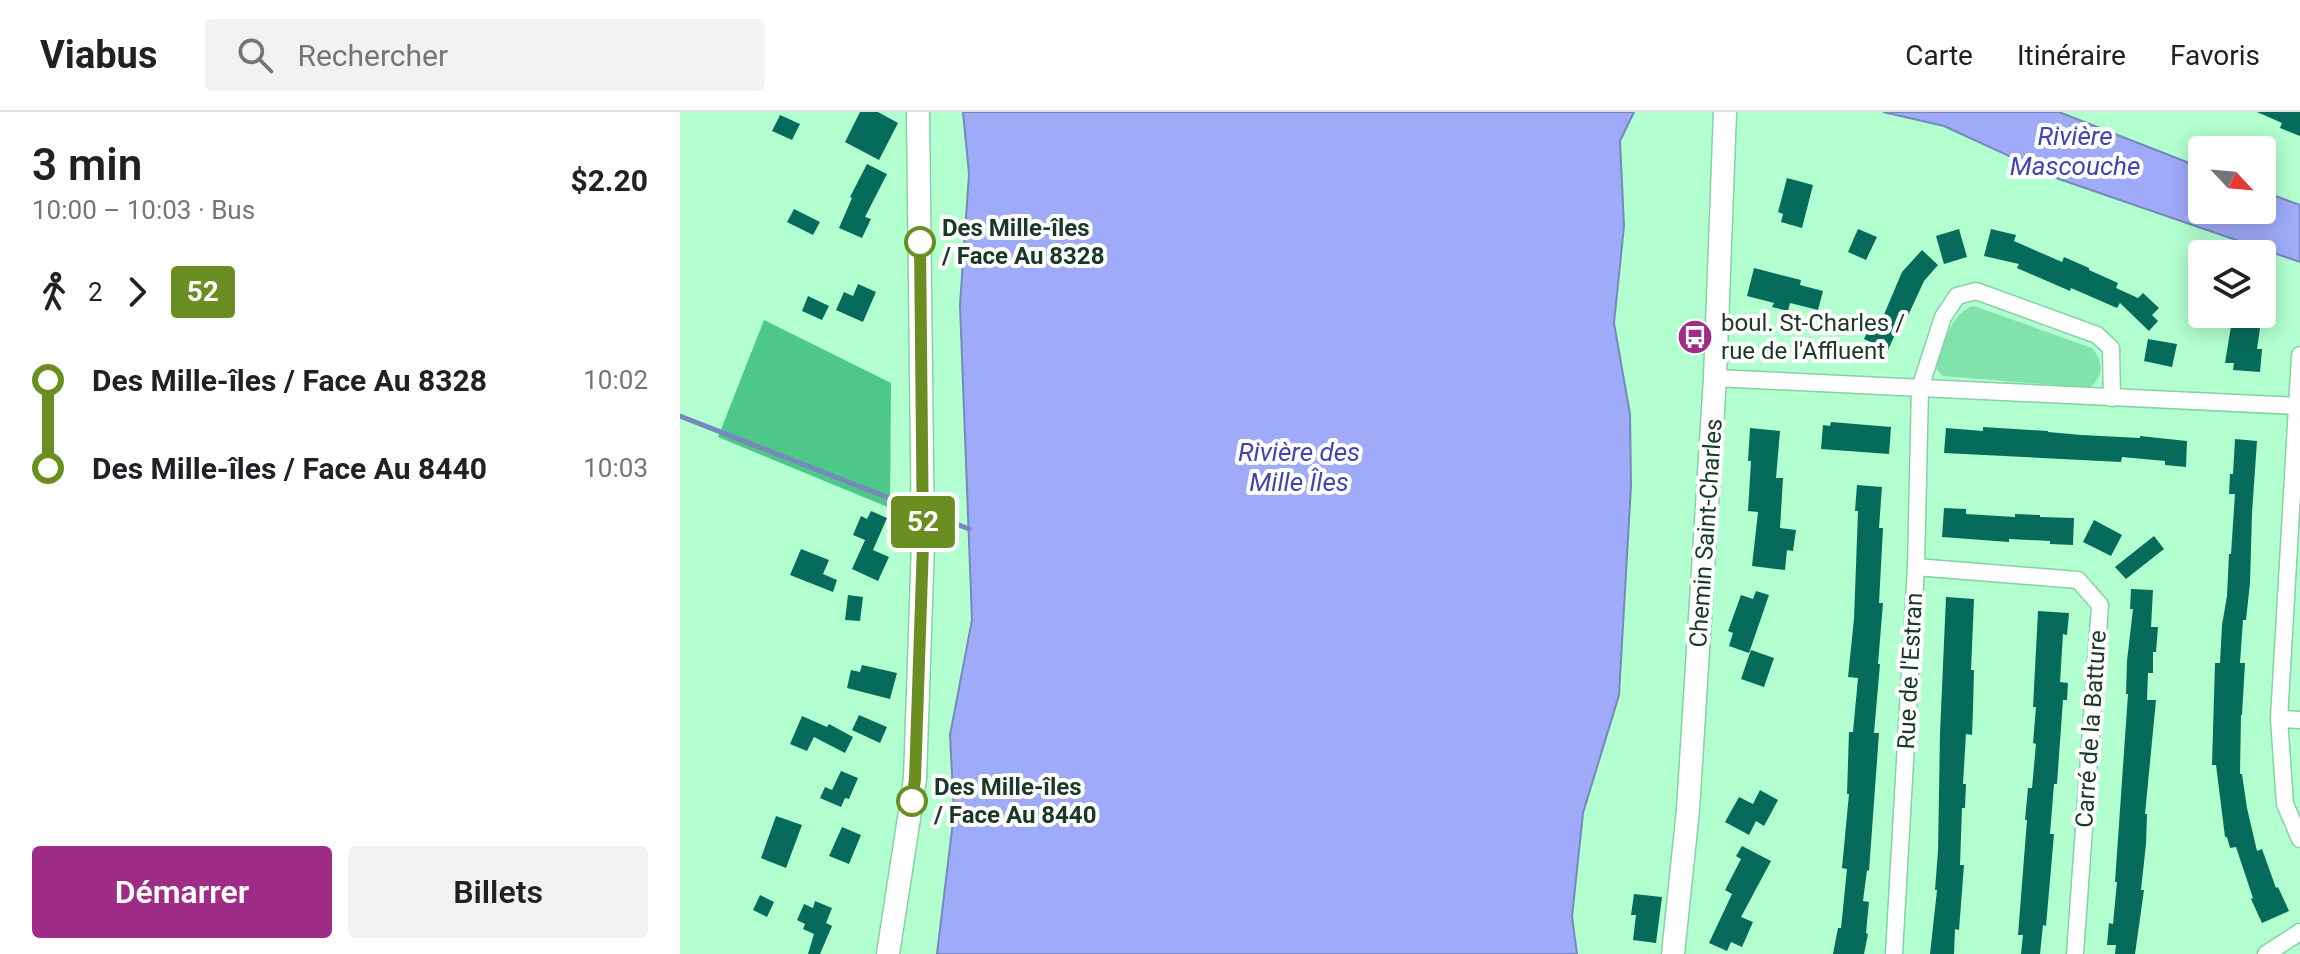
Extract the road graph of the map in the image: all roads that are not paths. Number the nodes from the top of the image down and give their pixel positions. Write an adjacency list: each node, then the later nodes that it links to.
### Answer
1 (918, 112): 13 (main road)
2 (1725, 112): 4 (main road, Chemin Saint-Charles)
3 (2300, 355): 7 (street)
4 (1715, 378): 5 (street); 14 (main road, Chemin Saint-Charles)
5 (1920, 388): 6 (street); 6 (street, Rue de l'Estran); 8 (street, Rue de l'Estran)
6 (2112, 398): 7 (street)
7 (2296, 406): 9 (street)
8 (1916, 567): 15 (street, Rue de l'Estran); 16 (street, Carré de la Batture)
9 (2279, 719): 10 (street); 11 (street)
10 (2300, 720)
11 (2300, 839)
12 (2300, 932): 17 (street)
13 (888, 954)
14 (1673, 954)
15 (1894, 954)
16 (2075, 954)
17 (2266, 954)

